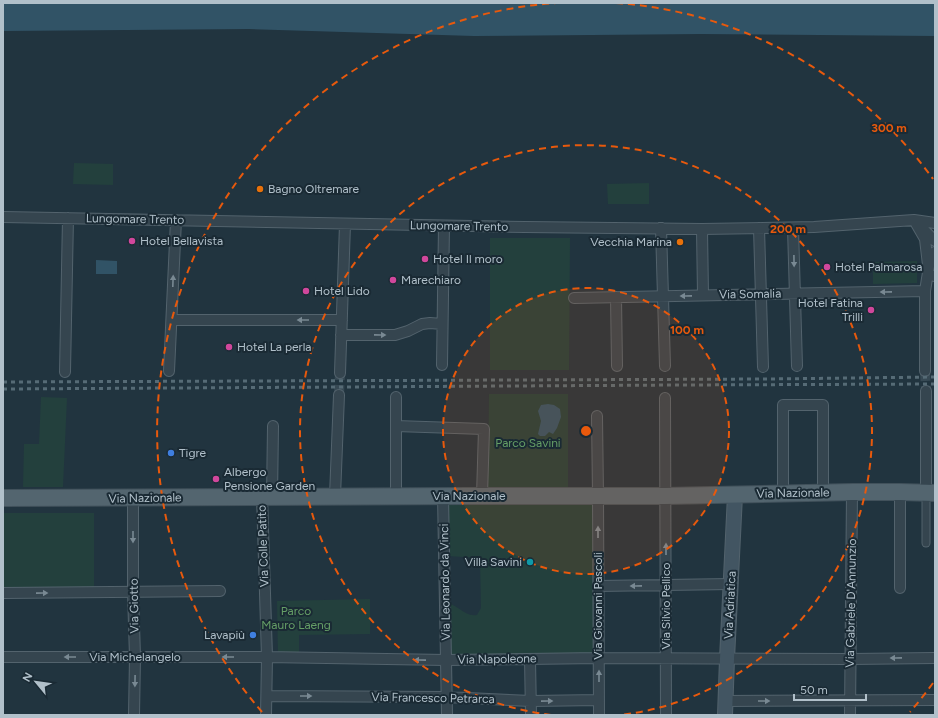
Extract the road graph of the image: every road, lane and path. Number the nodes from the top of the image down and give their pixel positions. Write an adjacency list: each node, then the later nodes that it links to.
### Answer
1 (3, 217): 2 (street, Lungomare Trento)
2 (68, 218): 3 (street, Lungomare Trento); 33 (street)
3 (176, 220): 6 (street, Lungomare Trento); 22 (street, one-way to 3)
4 (914, 220): 5 (street, Lungomare Trento); 10 (street, Lungomare Trento); 12 (street); 14 (street)
5 (935, 223)
6 (345, 224): 7 (street, Lungomare Trento); 23 (street)
7 (444, 226): 8 (street, Lungomare Trento); 24 (street)
8 (661, 228): 11 (street, Lungomare Trento); 19 (street)
9 (759, 228): 10 (street, Lungomare Trento); 11 (street, Lungomare Trento); 15 (street)
10 (793, 228): 16 (street, one-way to 16)
11 (702, 229): 18 (street)
12 (935, 241)
13 (935, 252): 14 (street)
14 (932, 273): 17 (street)
15 (761, 294): 16 (street, Via Somalia); 18 (street, Via Somalia); 30 (street)
16 (795, 294): 17 (street, Via Somalia, one-way to 16); 29 (street)
17 (925, 294): 32 (street)
18 (703, 295): 19 (street, Via Somalia, one-way to 19)
19 (663, 296): 20 (street, Via Somalia); 28 (street)
20 (616, 297): 21 (street, Via Somalia); 27 (street)
21 (574, 298)
22 (172, 320): 23 (street, one-way to 22); 31 (street)
23 (342, 320): 25 (street)
24 (442, 324): 25 (street, one-way to 24); 26 (street)
25 (341, 335): 34 (street)
26 (442, 365)
27 (617, 366)
28 (665, 366)
29 (797, 366)
30 (763, 367)
31 (170, 371)
32 (925, 371)
33 (65, 372)
34 (340, 373)
35 (926, 391): 45 (street)
36 (339, 396): 48 (street)
37 (396, 397): 41 (street)
38 (666, 398): 53 (street, Via Silvio Pellico)
39 (597, 416): 52 (street, Via Giovanni Pascoli)
40 (273, 426): 54 (street, Via Colle Patito)
41 (396, 426): 49 (street); 51 (street)
42 (823, 492): 43 (main road, Via Nazionale); 46 (main road, Via Nazionale); 46 (street)
43 (852, 492): 44 (main road, Via Nazionale); 73 (street, Via Gabriele D'Annunzio)
44 (900, 492): 45 (main road, Via Nazionale); 61 (street)
45 (931, 493): 57 (street)
46 (783, 494): 47 (main road, Via Nazionale)
47 (735, 495): 53 (main road, Via Nazionale); 58 (main road, Via Adriatica)
48 (335, 496): 49 (main road, Via Nazionale); 54 (main road, Via Nazionale)
49 (396, 496): 50 (main road, Via Nazionale)
50 (443, 496): 51 (main road, Via Nazionale); 74 (street, Via Leonardo da Vinci)
51 (482, 496): 52 (main road, Via Nazionale)
52 (598, 496): 53 (main road, Via Nazionale); 60 (street, Via Giovanni Pascoli, one-way to 52)
53 (665, 496): 59 (street, Via Silvio Pellico, one-way to 53)
54 (267, 497): 56 (main road, Via Nazionale); 67 (street, Via Colle Patito)
55 (3, 498): 56 (main road, Via Nazionale)
56 (133, 498): 63 (street, Via Giotto, one-way to 63)
57 (926, 543)
58 (731, 584): 59 (street); 72 (main road, Via Adriatica)
59 (666, 585): 60 (street, one-way to 60); 69 (street, Via Silvio Pellico)
60 (598, 586): 68 (street, Via Giovanni Pascoli)
61 (900, 588)
62 (220, 591): 63 (street)
63 (133, 592): 64 (street, one-way to 63); 66 (street, Via Giotto)
64 (3, 593)
65 (3, 657): 66 (street, Via Michelangelo, one-way to 65)
66 (135, 657): 67 (street, Via Michelangelo, one-way to 66); 82 (street, Via Giotto, one-way to 82)
67 (267, 657): 74 (street, Via Napoleone, one-way to 67); 75 (street, Via Colle Patito)
68 (598, 658): 69 (street, Via Napoleone); 71 (street, Via Napoleone); 77 (street, Via Giovanni Pascoli, one-way to 68)
69 (666, 658): 72 (street, Via Napoleone); 87 (street, Via Silvio Pellico)
70 (935, 658): 73 (street, Via Napoleone, one-way to 73)
71 (530, 659): 74 (street, Via Napoleone); 80 (street)
72 (727, 659): 73 (street, Via Napoleone); 81 (main road, Via Adriatica)
73 (851, 659): 78 (street, Via Gabriele D'Annunzio)
74 (446, 660): 76 (street, Via Leonardo da Vinci)
75 (266, 696): 76 (street, Via Francesco Petrarca, one-way to 76); 83 (street, Via Colle Patito)
76 (446, 697): 80 (street, Via Francesco Petrarca); 84 (street, Via Leonardo da Vinci)
77 (599, 700): 80 (street, Via Francesco Petrarca, one-way to 77); 86 (street, Via Giovanni Pascoli)
78 (850, 700): 79 (street); 81 (street, one-way to 78); 89 (street, Via Gabriele D'Annunzio)
79 (935, 700)
80 (531, 701): 85 (street)
81 (726, 701): 88 (main road, Via Adriatica)
82 (134, 715)
83 (266, 715)
84 (447, 715)
85 (531, 715)
86 (599, 715)
87 (666, 715)
88 (725, 715)
89 (850, 715)

